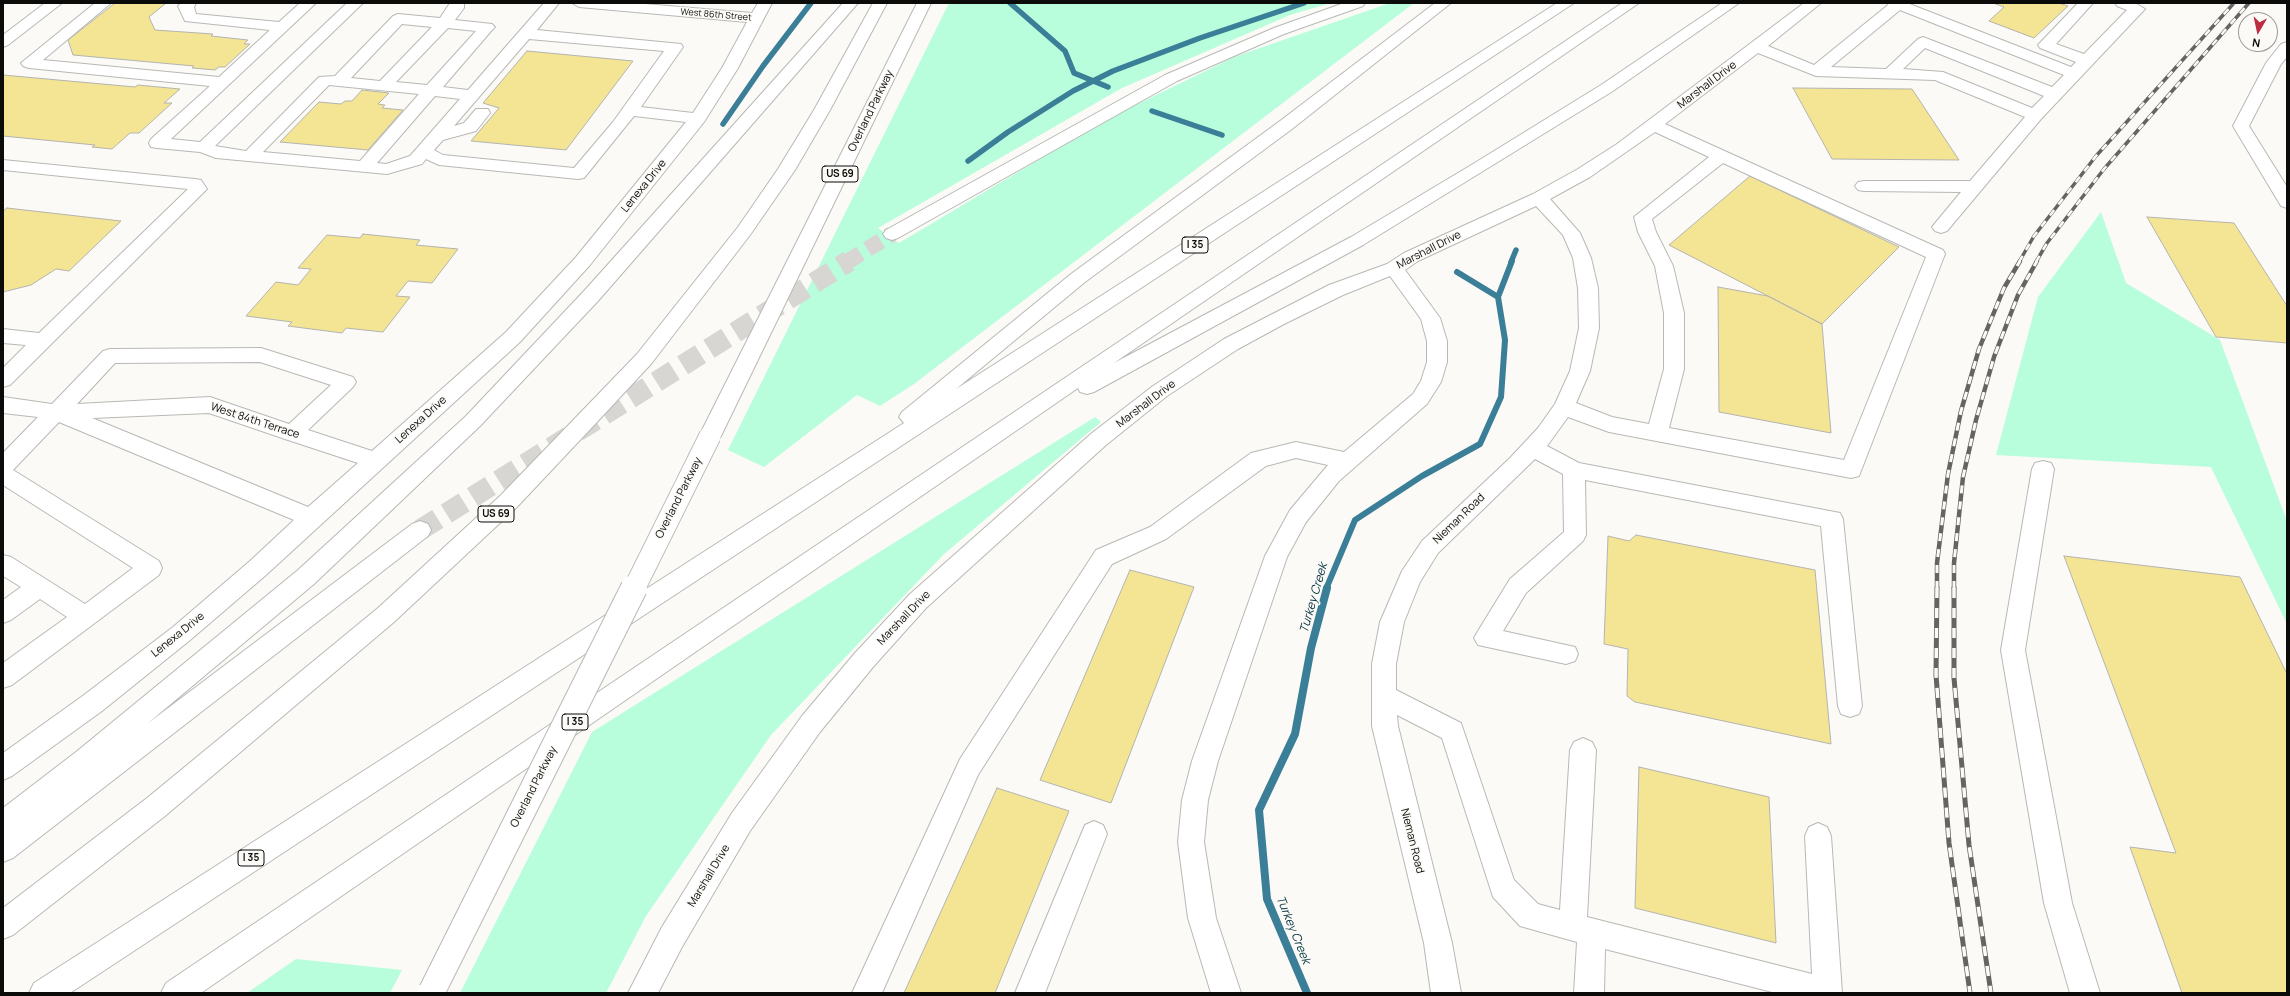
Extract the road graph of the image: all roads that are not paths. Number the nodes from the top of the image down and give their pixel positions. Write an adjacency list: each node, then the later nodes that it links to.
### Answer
1 (55, 3): 27 (main road)
2 (104, 3): 38 (main road)
3 (189, 3): 25 (main road)
4 (308, 3): 25 (main road)
5 (356, 3): 49 (main road)
6 (457, 3): 24 (main road)
7 (552, 3): 26 (main road)
8 (588, 3): 21 (main road, West 86th Street)
9 (851, 3): 91 (main road)
10 (880, 3): 95 (main road, US 69)
11 (924, 3): 97 (main road, Overland Parkway / US 69, bridge)
12 (1358, 3): 60 (main road)
13 (1444, 3): 78 (main road)
14 (1567, 3): 78 (main road, I 35)
15 (1632, 3): 71 (main road, I 35)
16 (1732, 3): 71 (main road)
17 (1814, 3): 30 (main road, Marshall Drive)
18 (2085, 3): 29 (main road)
19 (2122, 3): 33 (main road)
20 (1895, 4): 23 (main road); 34 (main road)
21 (664, 7): 22 (main road, West 86th Street)
22 (761, 11): 46 (main road, Lenexa Drive)
23 (1943, 23): 28 (main road); 32 (main road)
24 (443, 24): 37 (main road); 39 (main road); 40 (main road)
25 (283, 27): 38 (main road)
26 (525, 34): 42 (main road); 43 (main road)
27 (3, 42)
28 (1924, 42): 35 (main road); 41 (main road)
29 (2046, 45): 32 (main road); 33 (main road)
30 (1757, 47): 34 (main road); 47 (main road, Marshall Drive)
31 (2287, 47): 58 (main road)
32 (2033, 58): 36 (main road)
33 (2086, 61): 36 (main road)
34 (1816, 71): 35 (main road)
35 (1890, 73): 45 (main road)
36 (2075, 74): 41 (main road)
37 (339, 81): 39 (main road); 51 (main road)
38 (223, 82): 49 (main road)
39 (384, 86): 40 (main road)
40 (431, 90): 42 (main road); 54 (main road)
41 (2055, 94): 45 (main road)
42 (473, 95): 48 (main road)
43 (629, 111): 46 (main road); 50 (main road)
44 (482, 113): 48 (main road)
45 (2035, 115): 56 (main road)
46 (698, 118): 72 (main road, Lenexa Drive)
47 (1654, 126): 52 (main road); 57 (main road, Marshall Drive)
48 (437, 136): 50 (main road)
49 (204, 147): 51 (main road)
50 (424, 151): 54 (main road)
51 (250, 156): 54 (main road)
52 (1721, 156): 69 (main road); 69 (main road)
53 (3, 165): 63 (main road)
54 (364, 167)
55 (1864, 186): 56 (main road)
56 (1976, 187): 59 (main road)
57 (1538, 198): 61 (main road, Marshall Drive); 66 (main road, Nieman Road)
58 (2287, 202)
59 (1941, 227)
60 (892, 234)
61 (1394, 268): 73 (main road); 101 (main road, Marshall Drive)
62 (3, 336): 63 (main road)
63 (43, 340): 64 (main road)
64 (3, 380)
65 (3, 405): 67 (main road, West 84th Terrace)
66 (1564, 407): 69 (main road); 70 (main road, Nieman Road)
67 (58, 412): 68 (main road, West 84th Terrace); 68 (main road); 74 (main road); 79 (main road, West 84th Terrace)
68 (292, 433): 72 (main road, West 84th Terrace)
69 (1658, 433)
70 (1533, 448): 76 (main road); 87 (main road, Nieman Road)
71 (973, 449): 100 (main road, I 35)
72 (376, 461): 79 (main road, Lenexa Drive)
73 (1348, 461): 102 (main road); 104 (main road)
74 (3, 467)
75 (2043, 469): 107 (main road)
76 (1574, 470): 85 (main road); 88 (main road)
77 (3, 474): 84 (main road)
78 (823, 488): 99 (main road, I 35)
79 (311, 518): 90 (main road, Lenexa Drive)
80 (420, 530): 94 (main road)
81 (3, 564): 82 (main road)
82 (39, 587): 83 (main road); 84 (main road)
83 (3, 613)
84 (86, 616): 86 (main road)
85 (1566, 654)
86 (3, 677)
87 (1383, 696): 96 (main road); 105 (main road, Nieman Road)
88 (1850, 706)
89 (1583, 750): 96 (main road)
90 (3, 768)
91 (3, 824)
92 (1094, 834): 103 (main road)
93 (1818, 836): 98 (main road)
94 (3, 849)
95 (3, 925)
96 (1583, 929): 98 (main road); 106 (main road)
97 (431, 992)
98 (1829, 992)
99 (44, 993)
100 (176, 993)
101 (643, 993)
102 (867, 993)
103 (1030, 993)
104 (1226, 993)
105 (1446, 993)
106 (1589, 993)
107 (2085, 993)

